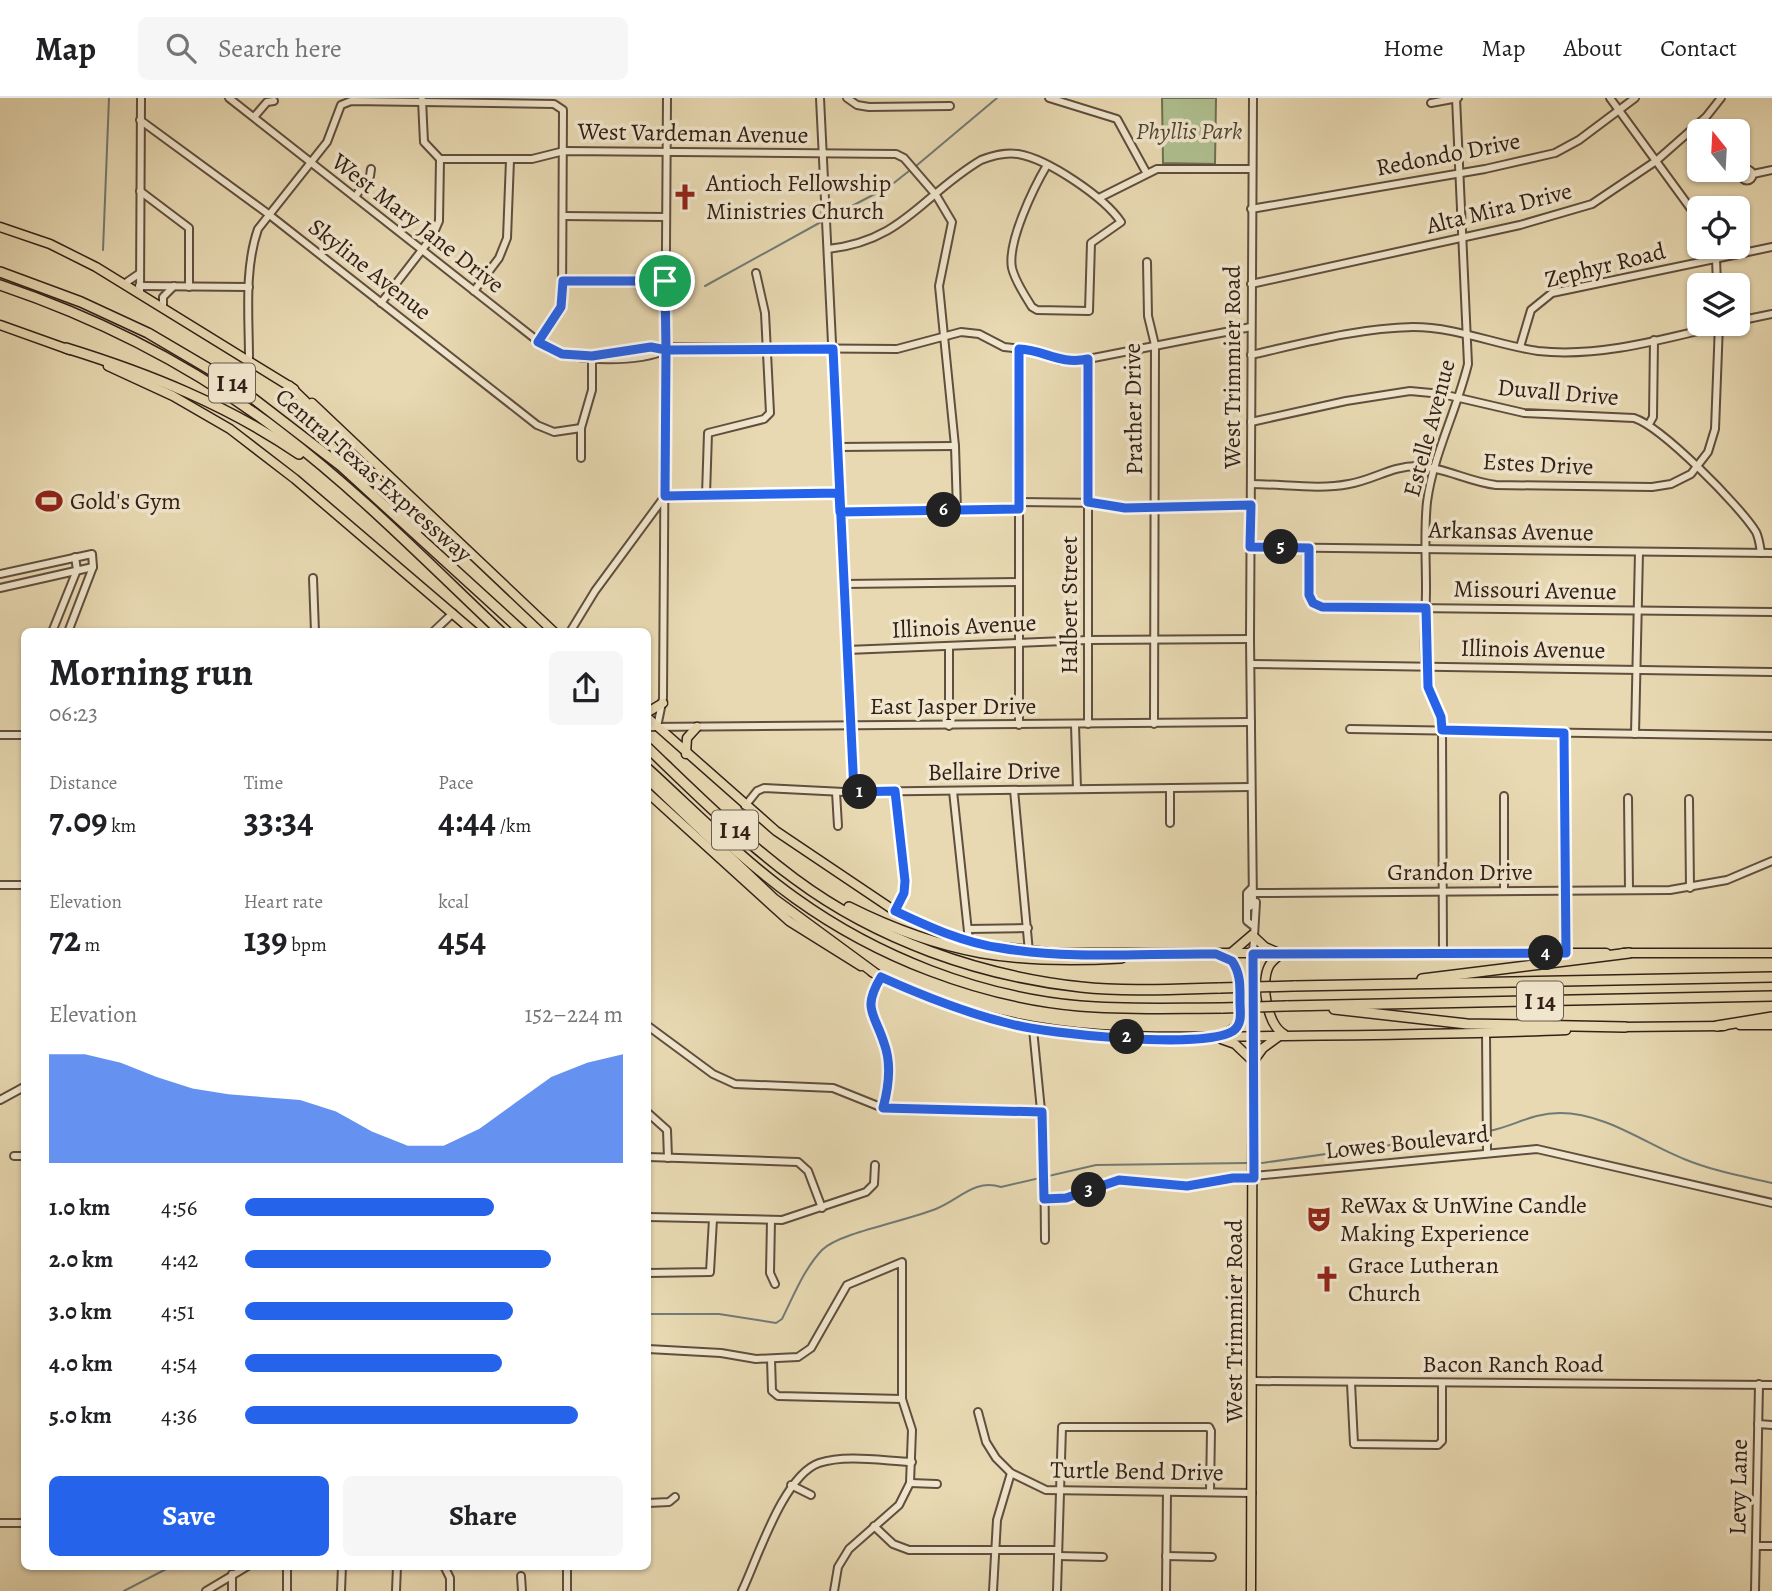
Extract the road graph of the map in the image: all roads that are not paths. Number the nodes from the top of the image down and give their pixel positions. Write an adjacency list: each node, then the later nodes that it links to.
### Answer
1 (141, 98): 19 (street)
2 (229, 98): 18 (street, West Mary Jane Drive)
3 (667, 98): 21 (street)
4 (820, 98): 22 (street)
5 (847, 98): 16 (street)
6 (1049, 98): 31 (street)
7 (1253, 98): 29 (street, West Trimmier Road)
8 (1457, 98): 15 (street); 32 (street, Estelle Avenue)
9 (1611, 98): 17 (street)
10 (1635, 98): 17 (street, Redondo Drive)
11 (1721, 98): 25 (street, Alta Mira Drive)
12 (422, 100): 14 (street); 23 (street); 26 (street)
13 (274, 101): 18 (street)
14 (498, 101): 20 (street)
15 (1431, 103)
16 (950, 106)
17 (1619, 112): 25 (street); 32 (street, Redondo Drive)
18 (254, 117): 26 (street, West Mary Jane Drive)
19 (141, 120): 34 (street); 40 (street, Skyline Avenue)
20 (564, 151): 21 (street, West Vardeman Avenue); 24 (street, West Vardeman Avenue); 41 (street)
21 (667, 152): 22 (street, West Vardeman Avenue); 42 (street)
22 (823, 154): 35 (street, West Vardeman Avenue); 46 (street)
23 (440, 159): 24 (street, West Vardeman Avenue); 47 (street)
24 (510, 160): 63 (street)
25 (1656, 161): 38 (street); 44 (street, Alta Mira Drive)
26 (311, 163): 36 (street, West Mary Jane Drive); 40 (street)
27 (1047, 165): 35 (street); 37 (street); 37 (street)
28 (371, 169): 36 (street)
29 (1252, 169): 31 (street); 39 (street, West Trimmier Road)
30 (1772, 170): 33 (street)
31 (1146, 172): 37 (street)
32 (1458, 173): 39 (street, Redondo Drive); 44 (street, Estelle Avenue)
33 (1753, 174)
34 (140, 191): 52 (street); 60 (street)
35 (936, 195): 46 (street); 72 (street, West Vardeman Avenue)
36 (355, 197): 47 (street, West Mary Jane Drive)
37 (1099, 198)
38 (1687, 204)
39 (1251, 209): 57 (street, West Trimmier Road)
40 (267, 213): 61 (street); 64 (street, Skyline Avenue)
41 (563, 216): 42 (street); 54 (street)
42 (666, 216): 55 (street)
43 (0, 229): 56 (main road)
44 (1462, 238): 57 (street, Alta Mira Drive); 71 (street, Estelle Avenue)
45 (1772, 247): 48 (street, Zephyr Road)
46 (828, 249): 79 (street)
47 (422, 251): 63 (street, West Mary Jane Drive); 64 (street)
48 (1750, 251)
49 (1711, 259): 77 (street, Zephyr Road)
50 (1147, 262): 76 (street, Prather Drive)
51 (0, 272): 109 (highway, Central Texas Expressway / I 14)
52 (139, 273): 56 (street); 62 (street)
53 (756, 273): 82 (street)
54 (563, 281): 55 (street); 75 (street)
55 (665, 281): 81 (street)
56 (124, 284): 62 (main road)
57 (1251, 284): 69 (street, West Trimmier Road)
58 (0, 285): 95 (highway, Central Texas Expressway / I 14)
59 (174, 286): 60 (street); 62 (street); 65 (street)
60 (189, 287): 61 (street)
61 (249, 287): 85 (street)
62 (140, 290): 65 (main road)
63 (474, 291): 75 (street, West Mary Jane Drive)
64 (381, 303): 91 (street, Skyline Avenue)
65 (163, 307): 85 (main road)
66 (1772, 314): 67 (street)
67 (1750, 319)
68 (0, 325): 78 (main road)
69 (1251, 327): 76 (street, West Mary Jane Drive); 83 (street, West Trimmier Road)
70 (1687, 332): 74 (street)
71 (1469, 333): 77 (street); 83 (street); 88 (street, Estelle Avenue)
72 (943, 335): 79 (street, West Mary Jane Drive); 80 (street, West Mary Jane Drive); 92 (street, West Vardeman Avenue)
73 (1719, 336): 97 (street)
74 (1654, 340): 77 (street); 90 (street)
75 (538, 342): 84 (street, West Mary Jane Drive)
76 (1155, 345): 86 (street, West Mary Jane Drive); 105 (street, Prather Drive)
77 (1520, 347)
78 (66, 348): 95 (highway); 126 (main road)
79 (833, 349): 82 (street, West Mary Jane Drive); 93 (street)
80 (1019, 349): 86 (street, West Mary Jane Drive); 104 (street)
81 (666, 350): 82 (street, West Mary Jane Drive); 84 (street, West Mary Jane Drive); 101 (street)
82 (767, 350): 100 (street)
83 (1251, 355): 89 (street, West Trimmier Road)
84 (592, 356): 91 (street)
85 (248, 359): 87 (main road)
86 (1088, 359): 102 (street, Halbert Street)
87 (289, 386): 109 (highway); 134 (main road)
88 (1460, 399): 89 (street, Duvall Drive); 90 (street, Duvall Drive); 96 (street, Estelle Avenue)
89 (1251, 422): 98 (street, West Trimmier Road)
90 (1649, 424): 97 (street, Duvall Drive)
91 (581, 428): 94 (street)
92 (955, 446): 93 (street); 106 (street, West Vardeman Avenue)
93 (837, 447): 99 (street)
94 (581, 458)
95 (318, 463): 132 (highway, Central Texas Expressway / I 14)
96 (1435, 468): 97 (street, Estes Drive); 98 (street, Estes Drive); 111 (street, Estelle Avenue)
97 (1696, 468): 113 (street, Duvall Drive)
98 (1251, 484): 103 (street, West Trimmier Road)
99 (839, 493): 100 (street); 107 (street)
100 (706, 495): 101 (street)
101 (665, 496): 135 (street); 146 (street)
102 (1088, 502): 104 (street); 105 (street); 137 (street, Halbert Street)
103 (1251, 505): 105 (street); 108 (street, West Trimmier Road)
104 (1019, 506): 106 (street); 120 (street)
105 (1153, 508): 138 (street, Prather Drive)
106 (957, 510): 107 (street)
107 (840, 512): 121 (street)
108 (1250, 547): 110 (street, Arkansas Avenue); 136 (street, West Trimmier Road)
109 (430, 548): 133 (highway, Central Texas Expressway / I 14)
110 (1309, 548): 111 (street, Arkansas Avenue); 123 (street, Missouri Avenue)
111 (1426, 549): 112 (street, Arkansas Avenue); 123 (street, Estelle Avenue)
112 (1639, 552): 113 (street, Arkansas Avenue); 124 (street)
113 (1761, 553): 114 (street, Arkansas Avenue)
114 (1772, 553)
115 (75, 556): 116 (street); 117 (street); 118 (street)
116 (93, 567): 117 (street); 128 (street)
117 (77, 570): 122 (street); 127 (street)
118 (0, 574)
119 (313, 578): 129 (street)
120 (1019, 582): 121 (street); 139 (street)
121 (843, 584): 141 (street)
122 (0, 588)
123 (1426, 608): 124 (street, Missouri Avenue); 143 (street, Estelle Avenue)
124 (1638, 611): 125 (street, Missouri Avenue); 144 (street)
125 (1772, 612)
126 (453, 613): 130 (street); 131 (main road)
127 (54, 628)
128 (70, 628)
129 (315, 628)
130 (437, 628)
131 (470, 628)
132 (497, 628)
133 (519, 628)
134 (550, 628)
135 (572, 628)
136 (1250, 639): 138 (street, Illinois Avenue); 142 (street, West Trimmier Road)
137 (1088, 640): 138 (street, Illinois Avenue); 139 (street, Illinois Avenue); 150 (street, Halbert Street)
138 (1153, 640): 151 (street, Prather Drive)
139 (1018, 642): 140 (street, Illinois Avenue); 152 (street)
140 (949, 648): 141 (street, Illinois Avenue); 154 (street)
141 (847, 650): 153 (street)
142 (1251, 664): 143 (street, Illinois Avenue); 148 (street, West Trimmier Road)
143 (1425, 666): 144 (street, Illinois Avenue); 158 (street, Estelle Avenue)
144 (1636, 669): 145 (street, Illinois Avenue); 160 (street)
145 (1772, 672)
146 (663, 703): 147 (main road); 155 (street)
147 (651, 710)
148 (1251, 722): 151 (street, East Jasper Drive); 168 (street, West Trimmier Road)
149 (1075, 724): 150 (street, East Jasper Drive); 152 (street, East Jasper Drive); 170 (street)
150 (1088, 724): 151 (street, East Jasper Drive)
151 (1154, 724)
152 (1019, 725): 154 (street, East Jasper Drive)
153 (850, 726): 154 (street, East Jasper Drive); 156 (street, East Jasper Drive); 175 (street)
154 (949, 726)
155 (652, 727): 156 (street, East Jasper Drive); 165 (main road)
156 (697, 727): 165 (main road)
157 (1350, 729): 158 (street)
158 (1442, 730): 159 (street); 190 (street, Estelle Avenue)
159 (1564, 733): 160 (street); 188 (street)
160 (1635, 734): 163 (street)
161 (0, 735): 162 (street)
162 (21, 735)
163 (1772, 736)
164 (651, 751): 193 (highway, I 14)
165 (685, 754): 180 (main road)
166 (651, 772): 214 (highway, I 14, bridge)
167 (651, 782): 210 (highway)
168 (1251, 787): 169 (street, Bellaire Drive); 186 (street, West Trimmier Road)
169 (1170, 788): 170 (street, Bellaire Drive); 181 (street)
170 (1077, 789): 171 (street, Bellaire Drive)
171 (1014, 790): 173 (street, Bellaire Drive); 196 (street)
172 (895, 791): 173 (street, Bellaire Drive); 175 (street, Bellaire Drive); 194 (street)
173 (953, 791): 197 (street)
174 (836, 792): 175 (street, Bellaire Drive); 180 (street, Bellaire Drive); 182 (street)
175 (854, 792)
176 (651, 796): 210 (main road)
177 (1504, 796): 191 (street)
178 (1628, 797): 189 (street)
179 (1689, 799): 187 (street)
180 (744, 806): 194 (main road)
181 (1170, 823)
182 (838, 826)
183 (1772, 861): 187 (street, Grandon Drive)
184 (0, 885): 185 (street)
185 (21, 885)
186 (1254, 887): 192 (street, Grandon Drive); 192 (street); 195 (street, West Trimmier Road); 195 (street, West Trimmier Road)
187 (1690, 888): 189 (street, Grandon Drive)
188 (1566, 890): 189 (street, Grandon Drive); 191 (street, Grandon Drive); 202 (street)
189 (1629, 890)
190 (1442, 891): 191 (street, Grandon Drive); 192 (street, Grandon Drive); 201 (street, Estelle Avenue)
191 (1504, 891)
192 (1270, 892)
193 (831, 903): 205 (highway); 212 (highway, I 14, bridge)
194 (895, 911): 199 (main road)
195 (1252, 925): 198 (street, West Trimmier Road)
196 (1028, 928): 197 (street); 200 (street)
197 (968, 929): 199 (street)
198 (1252, 935): 207 (main road); 208 (street, West Trimmier Road); 209 (main road)
199 (969, 941): 200 (main road)
200 (1029, 952): 205 (main road)
201 (1443, 953): 202 (main road); 209 (main road)
202 (1566, 953): 203 (main road)
203 (1629, 953): 204 (main road); 212 (highway)
204 (1772, 953)
205 (1128, 954): 206 (main road)
206 (1216, 954): 207 (main road); 223 (main road)
207 (1226, 954): 208 (main road)
208 (1253, 954): 209 (main road); 224 (main road, West Trimmier Road)
209 (1281, 954): 222 (main road)
210 (878, 975): 220 (main road); 228 (street)
211 (1772, 977): 212 (highway, I 14)
212 (1391, 984)
213 (1772, 996): 214 (highway, I 14)
214 (1308, 1005): 218 (highway)
215 (1772, 1017): 217 (highway)
216 (1772, 1025): 217 (main road)
217 (1717, 1026): 218 (main road)
218 (1625, 1027): 221 (main road)
219 (651, 1028): 228 (street)
220 (1033, 1029): 223 (main road); 229 (street)
221 (1486, 1033): 222 (main road); 231 (street)
222 (1283, 1036): 224 (main road); 225 (main road)
223 (1215, 1037): 224 (main road); 225 (main road)
224 (1254, 1037): 225 (main road, West Trimmier Road)
225 (1254, 1062): 237 (main road, West Trimmier Road)
226 (21, 1089): 227 (street)
227 (0, 1100)
228 (883, 1108): 229 (street)
229 (1042, 1112): 238 (street)
230 (651, 1115): 235 (street)
231 (1487, 1153): 237 (street, Lowes Boulevard); 239 (street, Lowes Boulevard)
232 (14, 1156): 233 (street)
233 (21, 1156)
234 (651, 1157): 235 (street)
235 (668, 1158): 240 (street)
236 (875, 1165): 240 (street)
237 (1254, 1178): 238 (street, Lowes Boulevard); 249 (main road, West Trimmier Road)
238 (1044, 1199): 244 (street)
239 (1772, 1202)
240 (822, 1208): 243 (street)
241 (651, 1217): 242 (street)
242 (713, 1219): 243 (street); 245 (street)
243 (771, 1220): 246 (street)
244 (1045, 1240)
245 (651, 1273)
246 (775, 1284)
247 (651, 1349): 248 (street)
248 (771, 1359): 254 (street); 254 (street)
249 (1254, 1381): 251 (street, Bacon Ranch Road); 266 (main road, West Trimmier Road)
250 (1442, 1382): 251 (street, Bacon Ranch Road); 251 (street); 252 (street, Bacon Ranch Road)
251 (1351, 1383)
252 (1759, 1384): 253 (street, Bacon Ranch Road); 256 (street, Levy Lane)
253 (1772, 1385)
254 (902, 1399): 258 (street)
255 (978, 1412): 259 (street, Turtle Bend Drive)
256 (1758, 1424): 257 (street); 273 (street, Levy Lane)
257 (1772, 1425)
258 (912, 1462): 260 (street); 262 (street)
259 (1011, 1473): 263 (street, Turtle Bend Drive); 275 (street)
260 (909, 1483): 261 (street); 272 (street)
261 (937, 1484)
262 (791, 1485): 267 (street); 296 (street)
263 (1059, 1491): 264 (street, Turtle Bend Drive); 265 (street); 276 (street)
264 (1167, 1492): 265 (street, Turtle Bend Drive); 277 (street)
265 (1210, 1492): 266 (street, Turtle Bend Drive)
266 (1252, 1493): 301 (main road, West Trimmier Road)
267 (811, 1495)
268 (675, 1497): 269 (street)
269 (651, 1503)
270 (0, 1523): 271 (street)
271 (21, 1523)
272 (874, 1526): 275 (street); 297 (street)
273 (1756, 1546): 274 (street); 302 (street, Levy Lane)
274 (1772, 1546)
275 (993, 1550): 276 (street); 298 (street)
276 (1058, 1553): 278 (street); 299 (street)
277 (1166, 1556): 279 (street); 300 (street)
278 (1104, 1557)
279 (1212, 1557)
280 (240, 1570): 286 (street)
281 (287, 1570): 290 (street)
282 (342, 1570): 291 (street)
283 (397, 1570): 292 (street)
284 (446, 1570): 293 (street)
285 (567, 1570): 295 (street)
286 (232, 1574): 288 (street); 289 (street)
287 (522, 1576): 294 (street)
288 (206, 1591)
289 (232, 1591)
290 (287, 1591)
291 (341, 1591)
292 (396, 1591)
293 (450, 1591)
294 (522, 1591)
295 (567, 1591)
296 (742, 1591)
297 (834, 1591)
298 (993, 1591)
299 (1057, 1591)
300 (1166, 1591)
301 (1251, 1591)
302 (1755, 1591)

